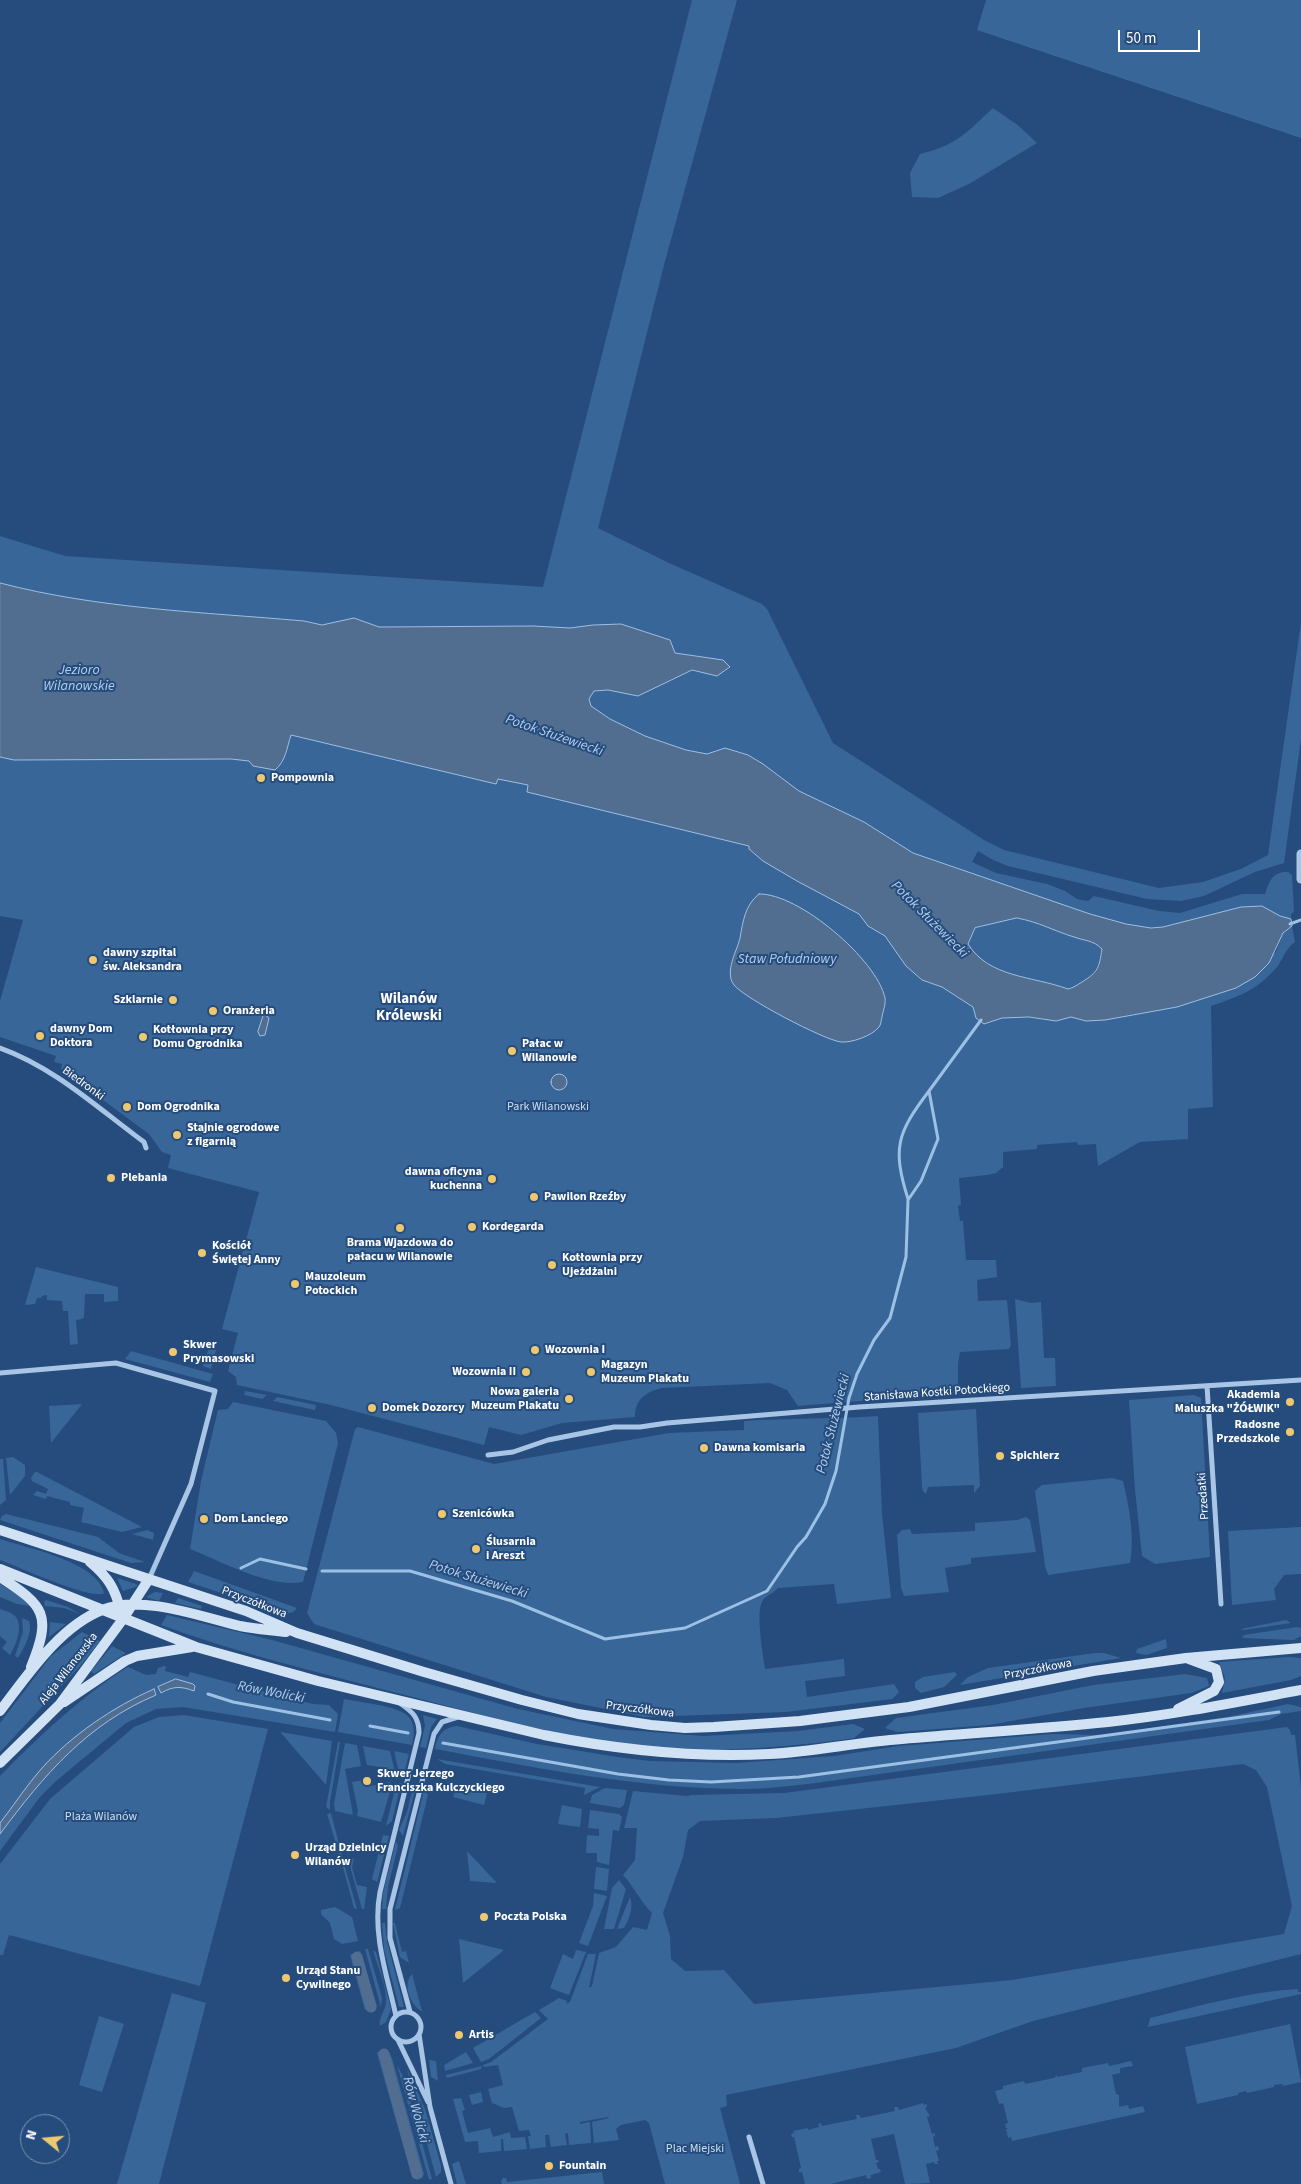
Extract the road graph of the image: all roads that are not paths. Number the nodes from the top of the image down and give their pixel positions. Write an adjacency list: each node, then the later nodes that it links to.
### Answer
1 (1301, 854): 2 (street)
2 (1301, 879)
3 (0, 1048): 4 (street, Biedronki)
4 (146, 1148)
5 (0, 1373): 13 (street)
6 (1301, 1380): 7 (street, Stanisława Kostki Potockiego)
7 (1207, 1386): 8 (street, Stanisława Kostki Potockiego); 14 (street, Przedatki)
8 (488, 1455)
9 (0, 1530): 10 (main road, Przyczółkowa)
10 (85, 1558): 13 (main road, Przyczółkowa); 15 (main road)
11 (0, 1570): 17 (main road)
12 (0, 1577): 23 (main road)
13 (149, 1579): 16 (main road, Aleja Wilanowska); 19 (main road, Przyczółkowa)
14 (1222, 1604)
15 (120, 1606): 16 (main road, Aleja Wilanowska); 17 (main road, Aleja Wilanowska); 18 (main road)
16 (132, 1606): 18 (main road, Aleja Wilanowska); 19 (main road, Aleja Wilanowska)
17 (102, 1610): 18 (main road); 23 (main road, Aleja Wilanowska)
18 (123, 1619): 20 (main road); 26 (main road, Aleja Wilanowska)
19 (297, 1633): 22 (main road, Przyczółkowa)
20 (196, 1646): 25 (main road); 26 (main road)
21 (1301, 1648): 22 (main road, Przyczółkowa)
22 (1186, 1658): 28 (main road)
23 (27, 1677): 27 (main road, Aleja Wilanowska)
24 (1301, 1690): 28 (main road)
25 (384, 1696): 29 (main road); 32 (street)
26 (60, 1704): 30 (main road, Aleja Wilanowska)
27 (0, 1711)
28 (1169, 1714): 29 (main road)
29 (469, 1717): 31 (street)
30 (0, 1763)
31 (410, 2012): 32 (street); 33 (street)
32 (396, 2016): 34 (street)
33 (419, 2034): 34 (street); 35 (street)
34 (396, 2038): 35 (street)
35 (430, 2107): 37 (street)
36 (749, 2137): 38 (street)
37 (451, 2184)
38 (763, 2184)

